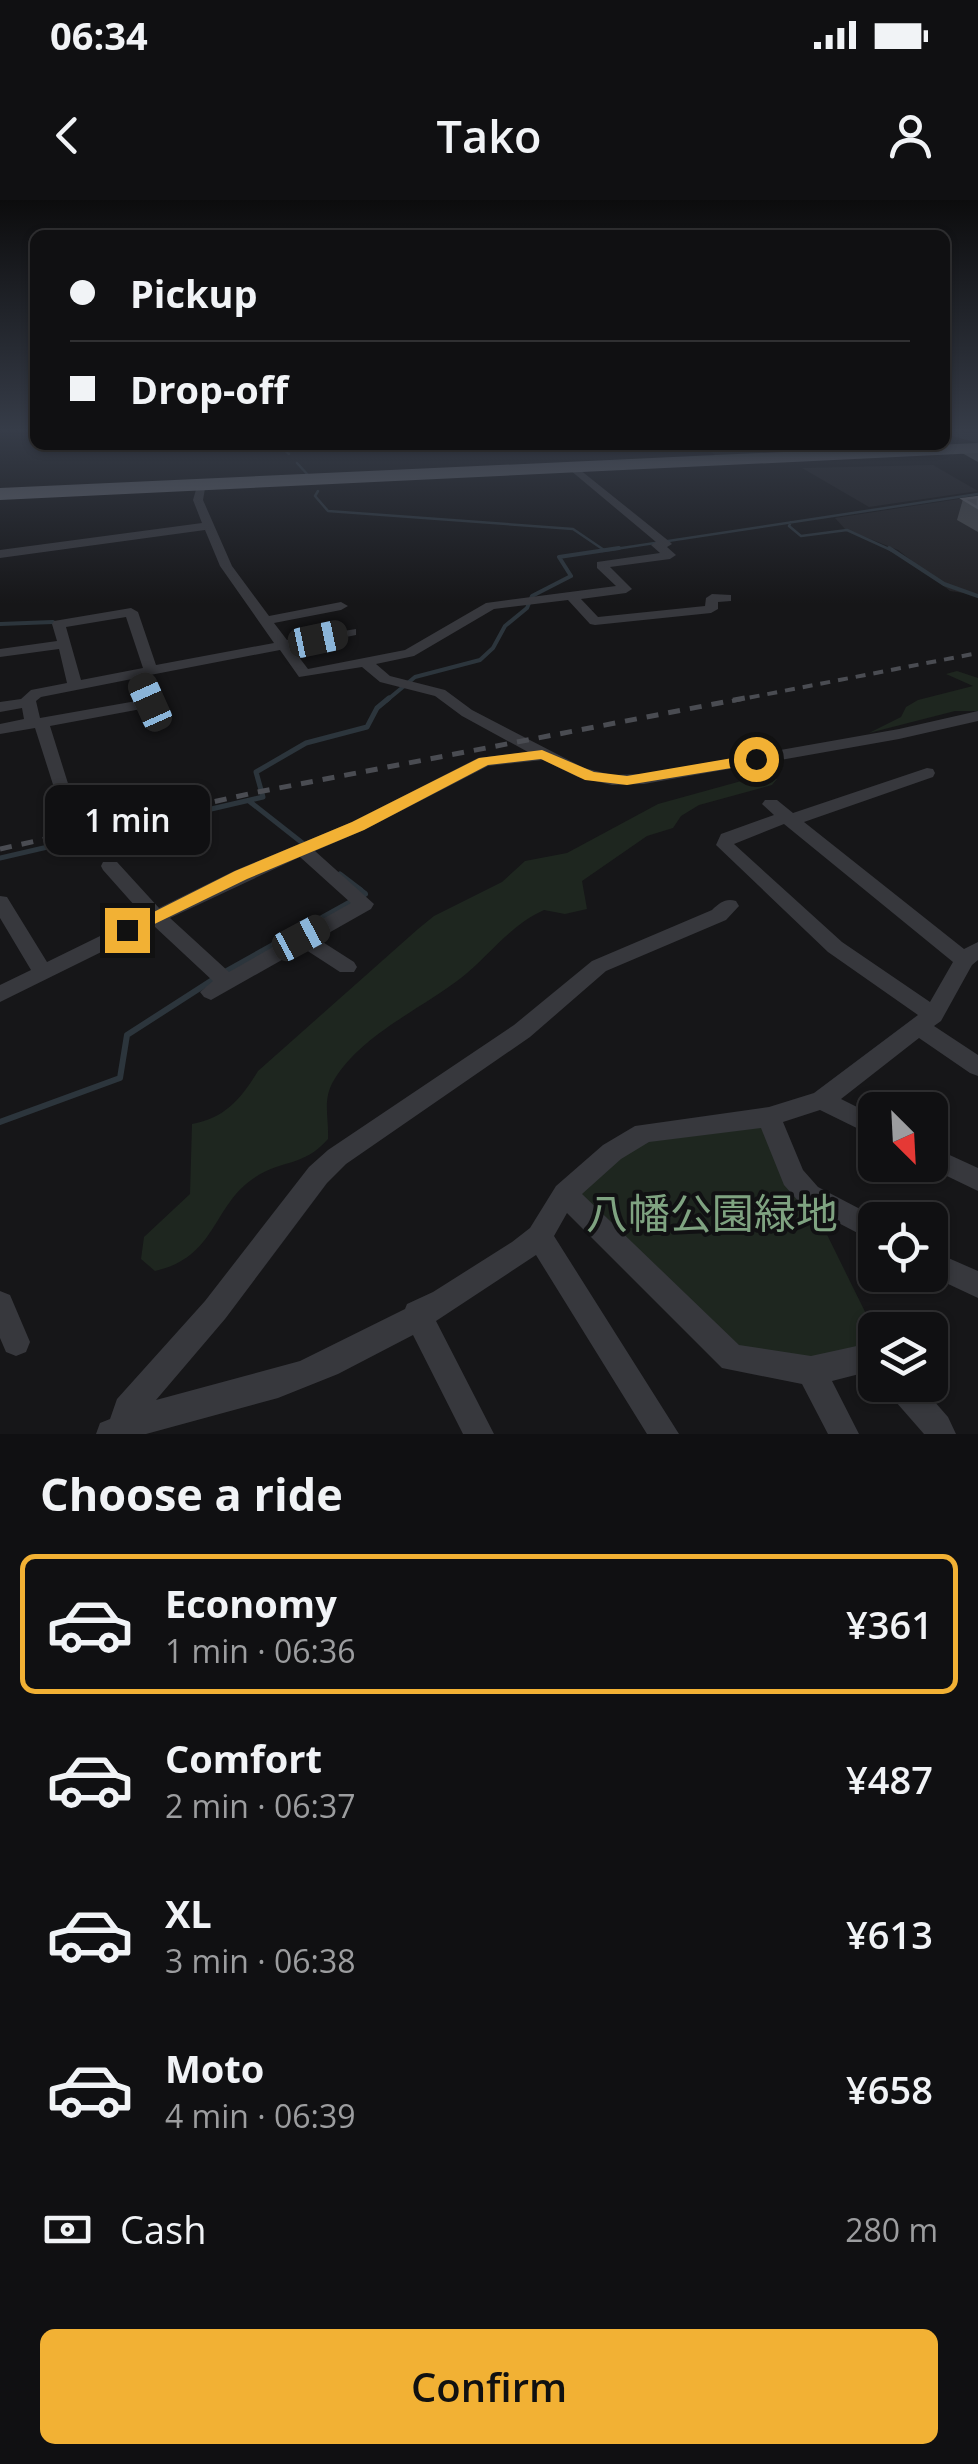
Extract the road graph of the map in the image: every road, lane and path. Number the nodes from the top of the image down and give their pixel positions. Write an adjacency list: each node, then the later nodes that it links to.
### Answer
1 (201, 488): 5 (street)
2 (188, 489): 4 (highway)
3 (599, 489): 7 (street)
4 (0, 497)
5 (209, 526): 6 (street); 10 (street)
6 (0, 554)
7 (572, 597): 8 (street); 15 (street)
8 (726, 598)
9 (341, 606): 10 (street)
10 (268, 620): 13 (street)
11 (351, 632): 13 (street)
12 (66, 644): 14 (street); 16 (street); 17 (street)
13 (285, 646): 15 (street); 16 (street)
14 (0, 653)
15 (364, 662): 23 (street)
16 (144, 673): 17 (street); 21 (street)
17 (75, 686): 18 (street)
18 (29, 702): 19 (street); 21 (street)
19 (0, 707)
20 (978, 716): 23 (street)
21 (38, 723): 22 (street); 25 (street)
22 (0, 729)
23 (542, 754): 27 (street)
24 (927, 772): 26 (street)
25 (63, 793)
26 (783, 814): 33 (street); 37 (street)
27 (303, 850): 31 (street); 32 (street)
28 (110, 866): 31 (street)
29 (0, 902): 35 (street)
30 (729, 906): 55 (street)
31 (155, 916): 32 (street); 35 (street)
32 (301, 938): 34 (street)
33 (970, 963): 37 (street)
34 (347, 966)
35 (42, 971): 36 (street)
36 (0, 994)
37 (926, 1021): 38 (street); 39 (street)
38 (978, 1067)
39 (822, 1100): 40 (street); 41 (street)
40 (769, 1117): 44 (street); 45 (street)
41 (858, 1119)
42 (948, 1165): 43 (street)
43 (978, 1180)
44 (566, 1194): 46 (street); 53 (street)
45 (858, 1221)
46 (538, 1236): 50 (street); 57 (street)
47 (948, 1270): 48 (street)
48 (978, 1284)
49 (0, 1304): 51 (street)
50 (417, 1314): 55 (street); 56 (street)
51 (16, 1342)
52 (858, 1360): 53 (street)
53 (811, 1372): 58 (street)
54 (911, 1402): 59 (street)
55 (116, 1431)
56 (479, 1434)
57 (664, 1434)
58 (844, 1434)
59 (941, 1434)

